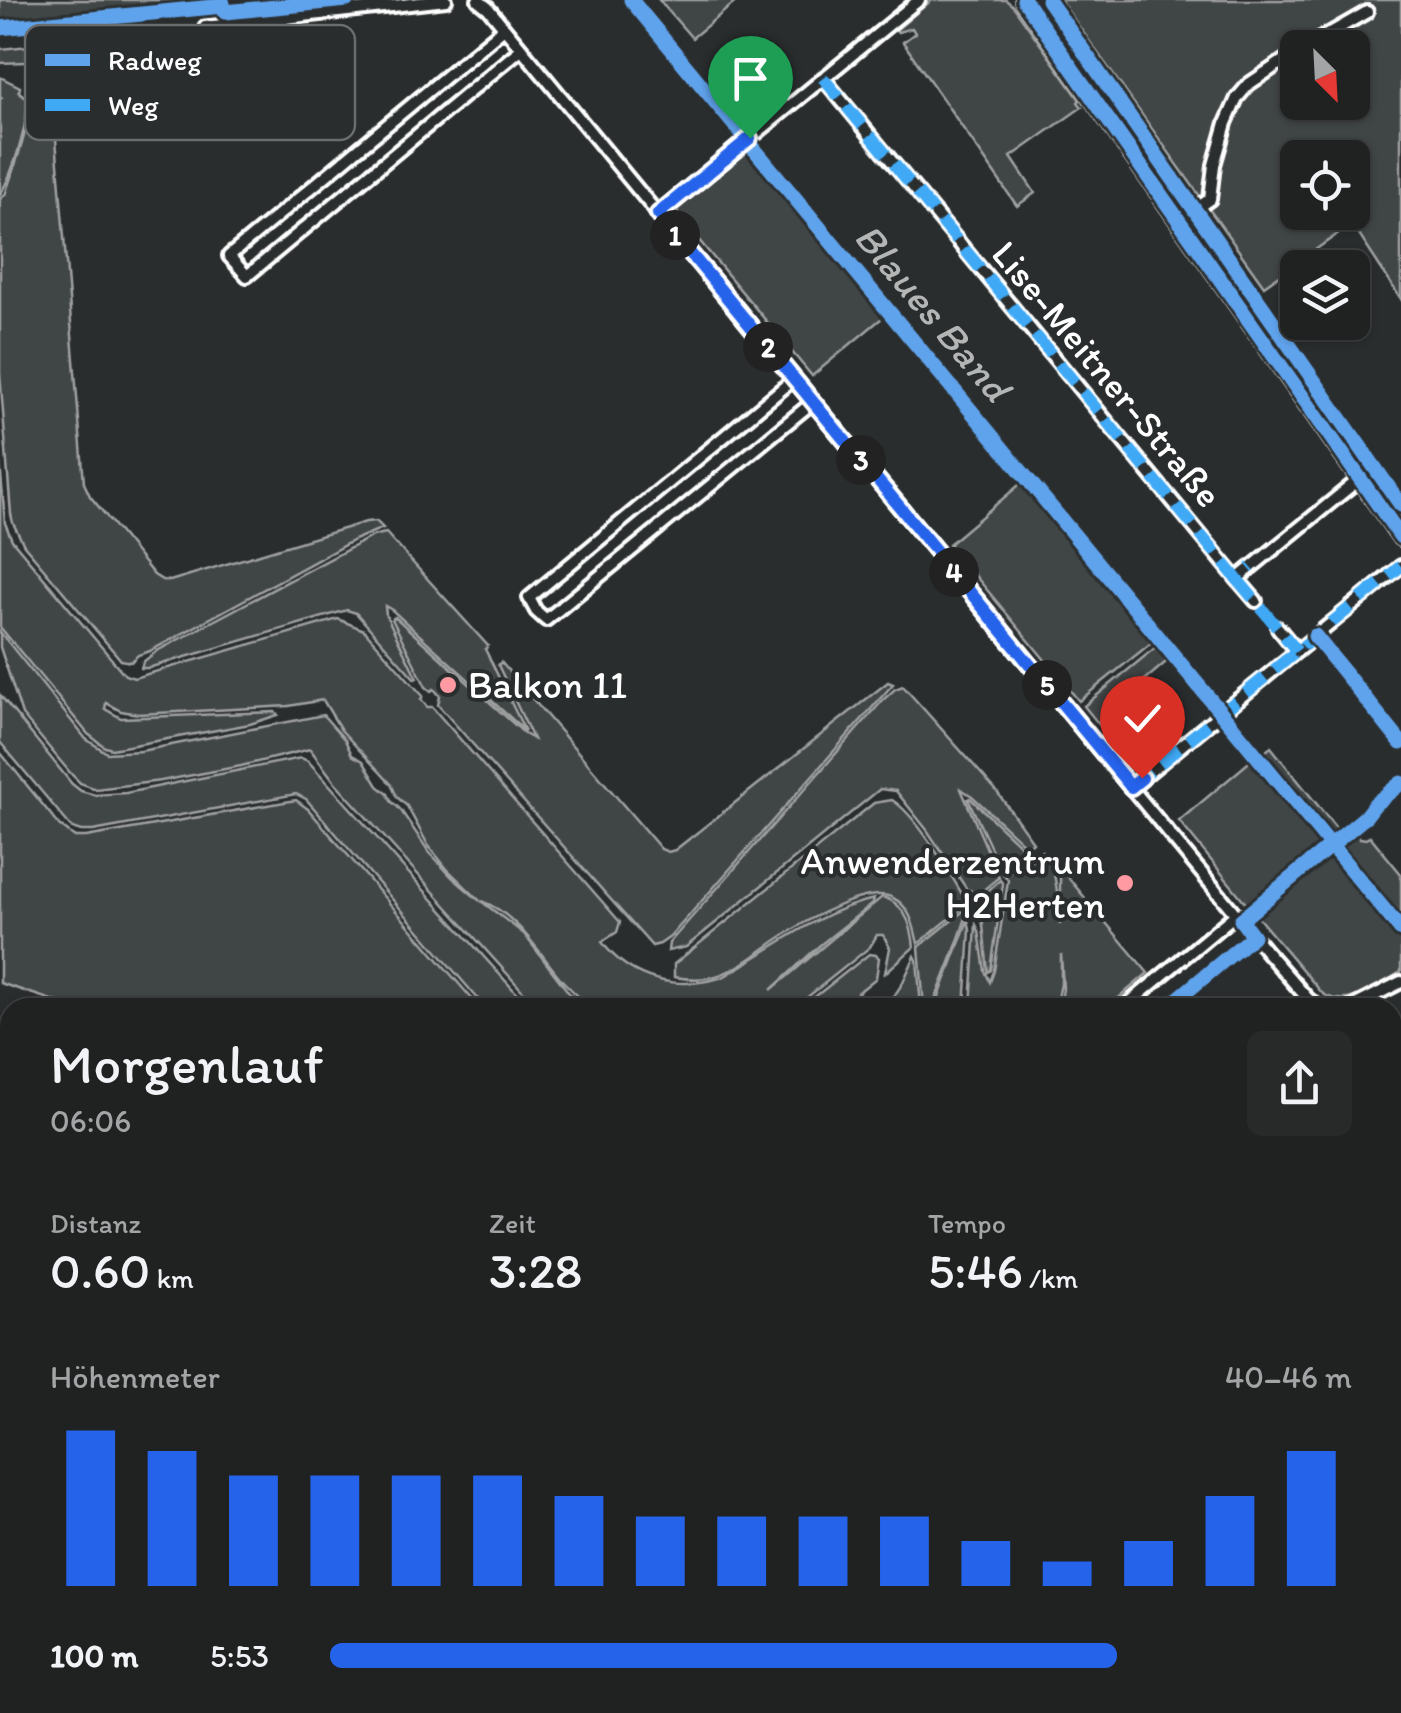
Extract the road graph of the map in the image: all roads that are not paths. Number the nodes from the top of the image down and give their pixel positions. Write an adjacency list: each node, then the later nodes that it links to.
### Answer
1 (446, 0): 7 (street)
2 (478, 0): 8 (street)
3 (919, 0): 12 (street)
4 (1024, 0): 14 (main road)
5 (1037, 0): 14 (main road)
6 (1367, 12): 9 (street)
7 (223, 25)
8 (504, 28): 10 (street); 10 (street)
9 (1334, 30)
10 (522, 49): 13 (street)
11 (1280, 62): 14 (street)
12 (823, 78): 13 (street); 21 (street, Lise-Meitner-Straße)
13 (658, 214): 15 (street)
14 (1184, 217): 17 (main road)
15 (794, 379): 16 (street); 16 (street)
16 (813, 402): 27 (street)
17 (1364, 475): 18 (main road); 19 (main road); 21 (street)
18 (1401, 519)
19 (1401, 537)
20 (1401, 566): 24 (street)
21 (1238, 578): 22 (street, Lise-Meitner-Straße)
22 (1256, 602)
23 (1278, 628): 25 (street)
24 (1315, 636): 25 (street); 26 (street)
25 (1297, 651): 27 (street)
26 (1401, 743)
27 (1131, 787): 28 (street)
28 (1236, 914): 29 (street); 31 (street)
29 (1254, 936): 32 (street); 33 (street)
30 (1401, 982): 34 (street)
31 (1135, 998)
32 (1178, 998)
33 (1307, 998)
34 (1370, 998)

